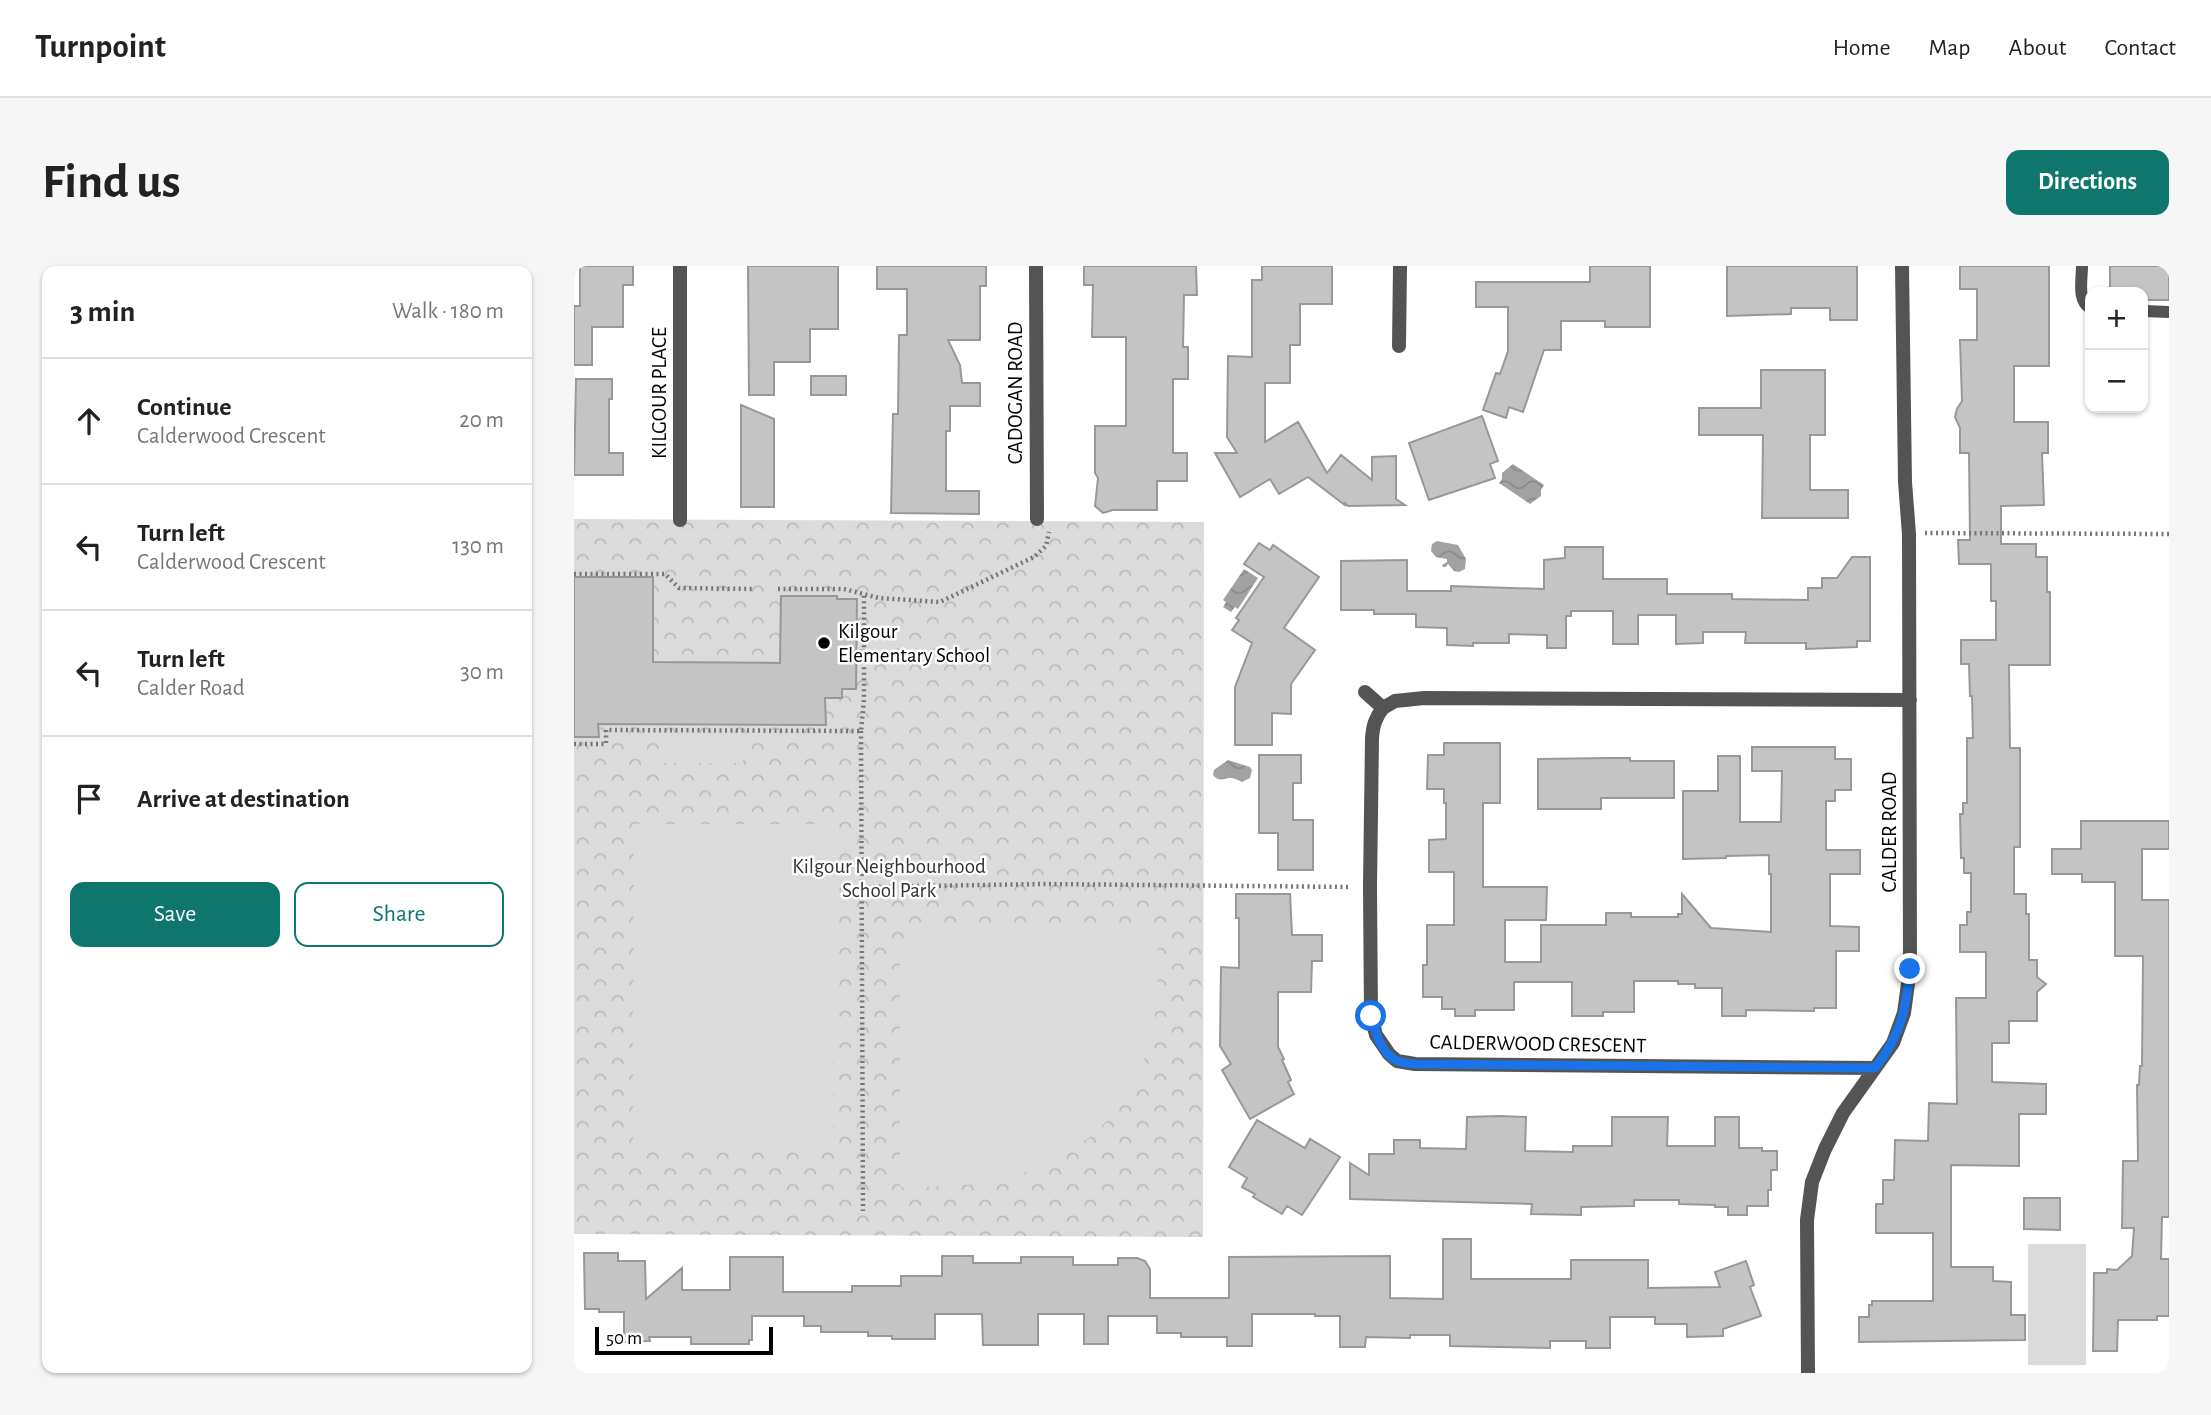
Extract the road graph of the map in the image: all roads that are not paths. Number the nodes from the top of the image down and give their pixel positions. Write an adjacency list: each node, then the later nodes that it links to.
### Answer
1 (680, 266): 10 (street, KILGOUR PLACE)
2 (1036, 266): 11 (street, CADOGAN ROAD)
3 (1400, 266): 9 (street)
4 (1902, 266): 13 (street, CALDER ROAD)
5 (2081, 266): 6 (lane)
6 (2085, 303)
7 (2148, 311): 8 (lane)
8 (2169, 312)
9 (1399, 346)
10 (680, 520)
11 (1043, 523)
12 (1365, 692): 14 (street)
13 (1910, 701): 14 (street); 15 (street, CALDER ROAD)
14 (1383, 708): 15 (street, CALDERWOOD CRESCENT)
15 (1875, 1068): 16 (street, CALDER ROAD)
16 (1808, 1373)

